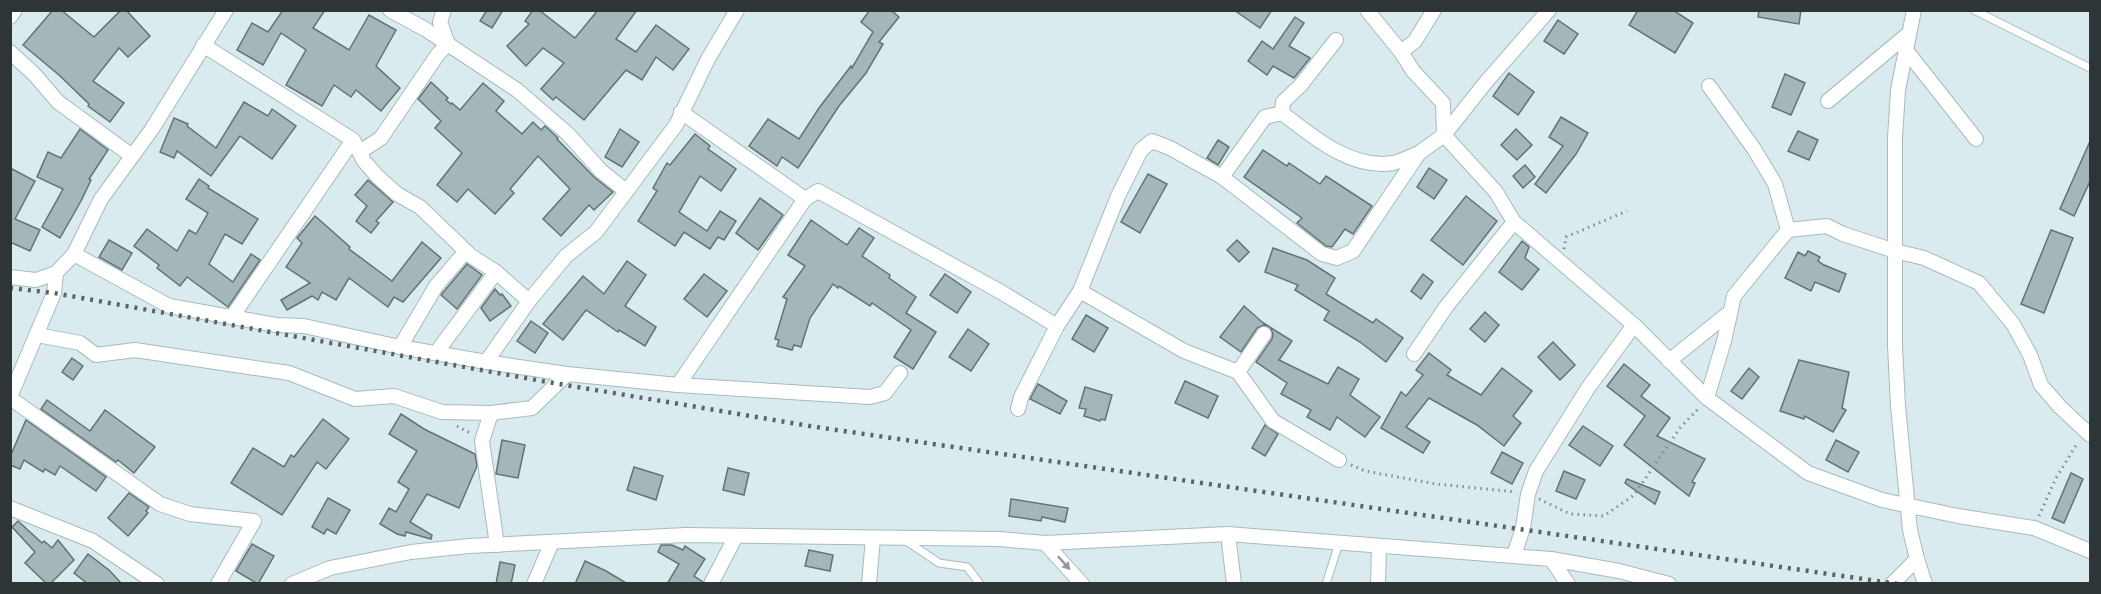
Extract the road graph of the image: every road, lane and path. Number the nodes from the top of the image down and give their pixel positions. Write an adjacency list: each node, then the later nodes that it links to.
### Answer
1 (15, 10): 11 (street)
2 (226, 10): 15 (street)
3 (390, 10): 14 (street)
4 (444, 10): 14 (street)
5 (737, 10): 22 (street)
6 (1366, 10): 18 (street)
7 (1434, 10): 18 (street)
8 (1549, 10): 24 (street)
9 (1914, 10): 12 (street)
10 (1974, 10): 19 (lane)
11 (10, 17)
12 (1908, 34): 16 (street); 21 (street)
13 (1336, 40): 23 (street)
14 (448, 44): 26 (street); 30 (street)
15 (203, 45): 26 (street); 28 (street)
16 (1905, 49): 25 (street); 36 (street)
17 (10, 52): 28 (street)
18 (1401, 52): 24 (street)
19 (2091, 68)
20 (1709, 86): 34 (street)
21 (1828, 101)
22 (681, 112): 30 (street); 31 (street)
23 (1282, 113): 27 (street); 29 (street)
24 (1444, 135): 27 (street); 33 (street)
25 (1976, 139)
26 (357, 146): 35 (street); 45 (street)
27 (1419, 153): 29 (street)
28 (132, 156): 37 (street)
29 (1222, 177): 42 (street)
30 (626, 191): 43 (street)
31 (805, 199): 47 (street); 58 (street)
32 (1627, 211): 38 (path)
33 (1514, 222): 38 (street); 52 (street)
34 (1788, 230): 36 (street); 44 (street)
35 (466, 251): 39 (street); 50 (street)
36 (1895, 251): 64 (street); 67 (street)
37 (74, 254): 40 (street); 45 (street)
38 (1561, 262): 46 (street)
39 (496, 272): 43 (street); 51 (street)
40 (56, 273): 41 (street); 49 (street)
41 (10, 277)
42 (1080, 291): 47 (street); 55 (street)
43 (529, 301): 54 (street)
44 (1730, 312): 53 (street); 60 (street)
45 (232, 317): 50 (street)
46 (1634, 325): 53 (street); 80 (street)
47 (1057, 326): 61 (street)
48 (1264, 334): 55 (street)
49 (37, 335): 59 (street); 62 (street)
50 (400, 347): 51 (street)
51 (436, 353): 54 (street)
52 (1414, 354)
53 (1669, 361): 60 (street)
54 (486, 362): 57 (street)
55 (1238, 372): 66 (street)
56 (900, 373): 58 (street)
57 (567, 374): 58 (street); 62 (street)
58 (678, 385)
59 (10, 397): 84 (street)
60 (1707, 398): 67 (street)
61 (1018, 409)
62 (491, 413): 77 (street)
63 (455, 425): 65 (path)
64 (2087, 433): 69 (path)
65 (473, 435)
66 (1339, 460)
67 (1907, 504): 69 (street); 82 (street)
68 (10, 508): 83 (street)
69 (2034, 528): 79 (street)
70 (1228, 534): 75 (street); 76 (street); 91 (street)
71 (736, 536): 72 (street); 74 (street); 87 (street)
72 (873, 538): 73 (street); 88 (street)
73 (903, 538): 75 (street); 89 (lane)
74 (552, 542): 77 (street); 86 (street)
75 (1046, 543): 90 (street, one-way to 90)
76 (1339, 543): 78 (street); 92 (lane)
77 (497, 545): 85 (street)
78 (1379, 546): 80 (street); 93 (street)
79 (2091, 550)
80 (1514, 555): 81 (street)
81 (1551, 559): 94 (street); 95 (street)
82 (1917, 559): 96 (street); 97 (street)
83 (157, 584)
84 (218, 584)
85 (292, 584)
86 (534, 584)
87 (711, 584)
88 (869, 584)
89 (980, 584)
90 (1082, 584)
91 (1234, 584)
92 (1326, 584)
93 (1378, 584)
94 (1568, 584)
95 (1669, 584)
96 (1892, 584)
97 (1925, 584)

